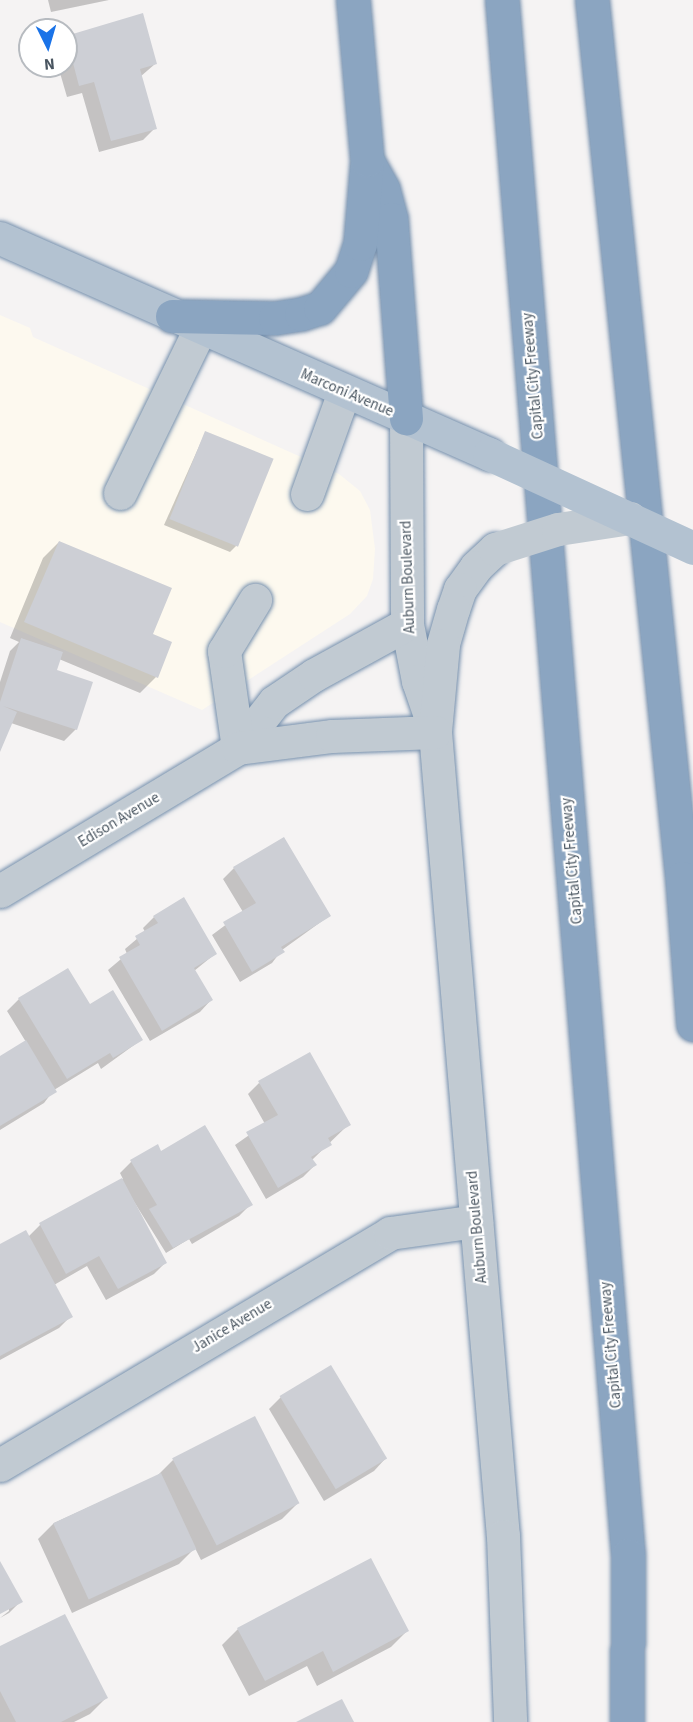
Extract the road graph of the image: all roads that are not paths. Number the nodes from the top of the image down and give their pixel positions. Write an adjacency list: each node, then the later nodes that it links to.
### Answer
1 (353, 0): 4 (highway)
2 (502, 0): 22 (highway, Capital City Freeway)
3 (592, 0): 18 (highway)
4 (367, 160): 6 (highway); 8 (highway)
5 (0, 238): 6 (main road, Marconi Avenue)
6 (186, 322): 7 (main road, Marconi Avenue); 9 (street)
7 (344, 392): 8 (main road, Marconi Avenue); 10 (street)
8 (406, 418): 11 (main road, Marconi Avenue, bridge); 14 (street, Auburn Boulevard)
9 (120, 493)
10 (307, 494)
11 (630, 518): 12 (main road, Marconi Avenue, bridge); 15 (street, Auburn Boulevard, bridge)
12 (693, 548)
13 (255, 600): 16 (street)
14 (407, 624): 15 (street, Auburn Boulevard); 16 (street, Edison Avenue)
15 (435, 732): 16 (street, Edison Avenue); 19 (street, Auburn Boulevard)
16 (238, 748): 17 (street, Edison Avenue)
17 (0, 891)
18 (693, 1025)
19 (476, 1221): 20 (street, Janice Avenue); 21 (street, Auburn Boulevard)
20 (0, 1465)
21 (510, 1722)
22 (627, 1722)

